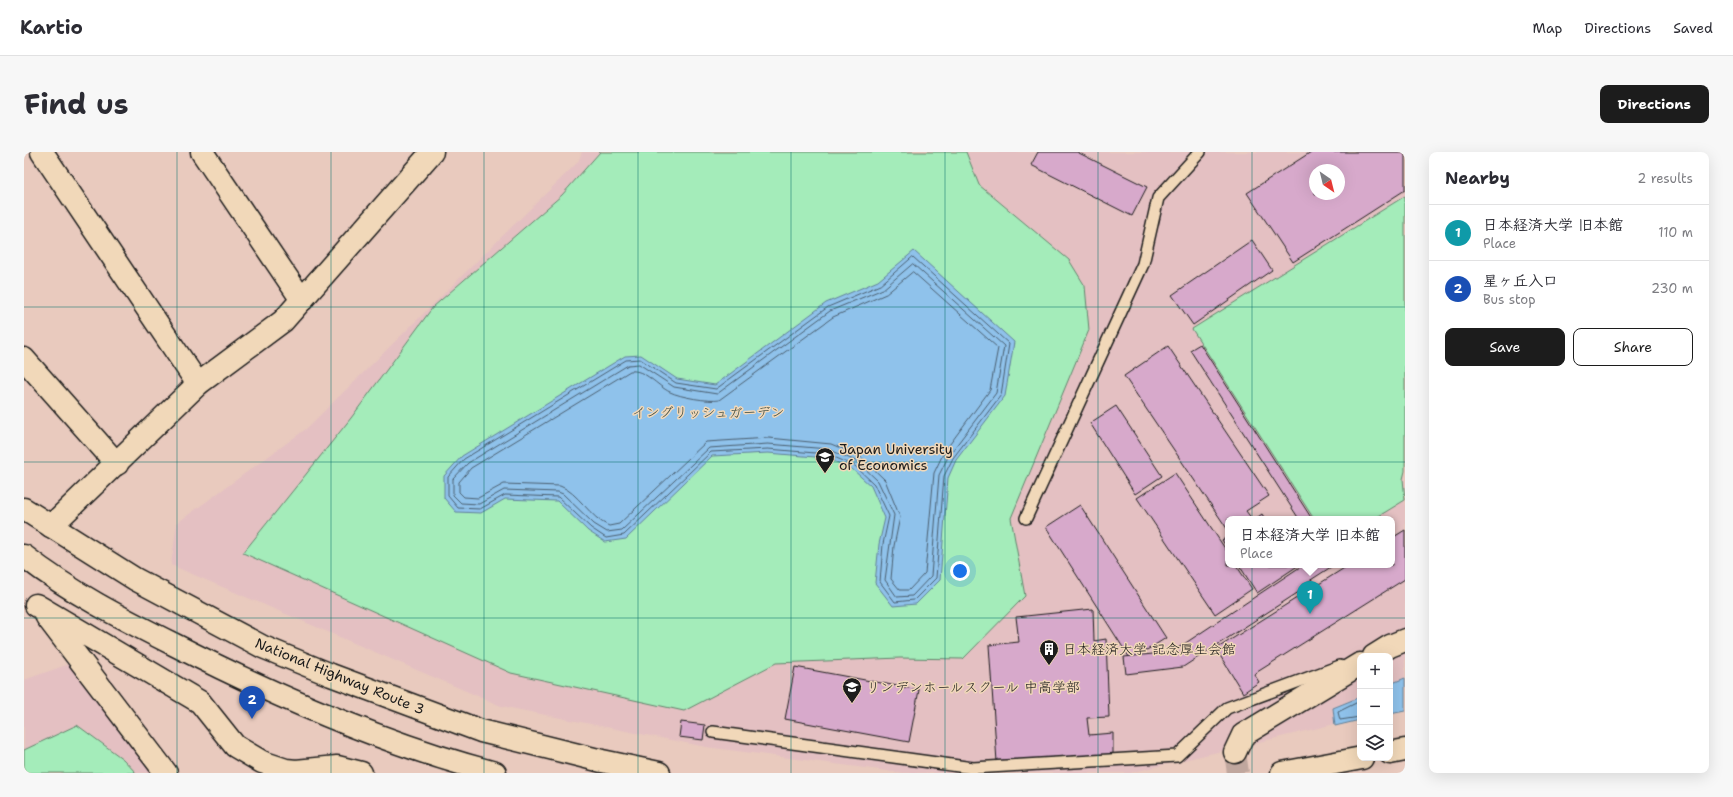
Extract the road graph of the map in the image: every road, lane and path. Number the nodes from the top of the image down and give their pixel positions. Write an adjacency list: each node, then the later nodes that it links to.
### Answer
1 (42, 152): 7 (main road)
2 (202, 152): 5 (main road)
3 (432, 152): 5 (main road)
4 (1200, 152): 10 (lane)
5 (302, 300): 7 (main road)
6 (24, 359): 8 (main road)
7 (198, 384): 8 (main road)
8 (116, 464): 11 (main road)
9 (24, 509): 11 (main road, National Highway Route 3)
10 (1026, 518)
11 (51, 526): 26 (main road, National Highway Route 3)
12 (24, 556): 25 (main road)
13 (30, 601): 23 (main road); 24 (main road)
14 (1405, 640): 15 (main road)
15 (1377, 653)
16 (1357, 660): 18 (lane)
17 (1357, 666): 20 (main road)
18 (712, 732)
19 (1405, 750): 21 (main road)
20 (1235, 752)
21 (1393, 752)
22 (1357, 759): 27 (main road)
23 (166, 773)
24 (362, 773)
25 (495, 773)
26 (659, 773)
27 (1282, 773)

